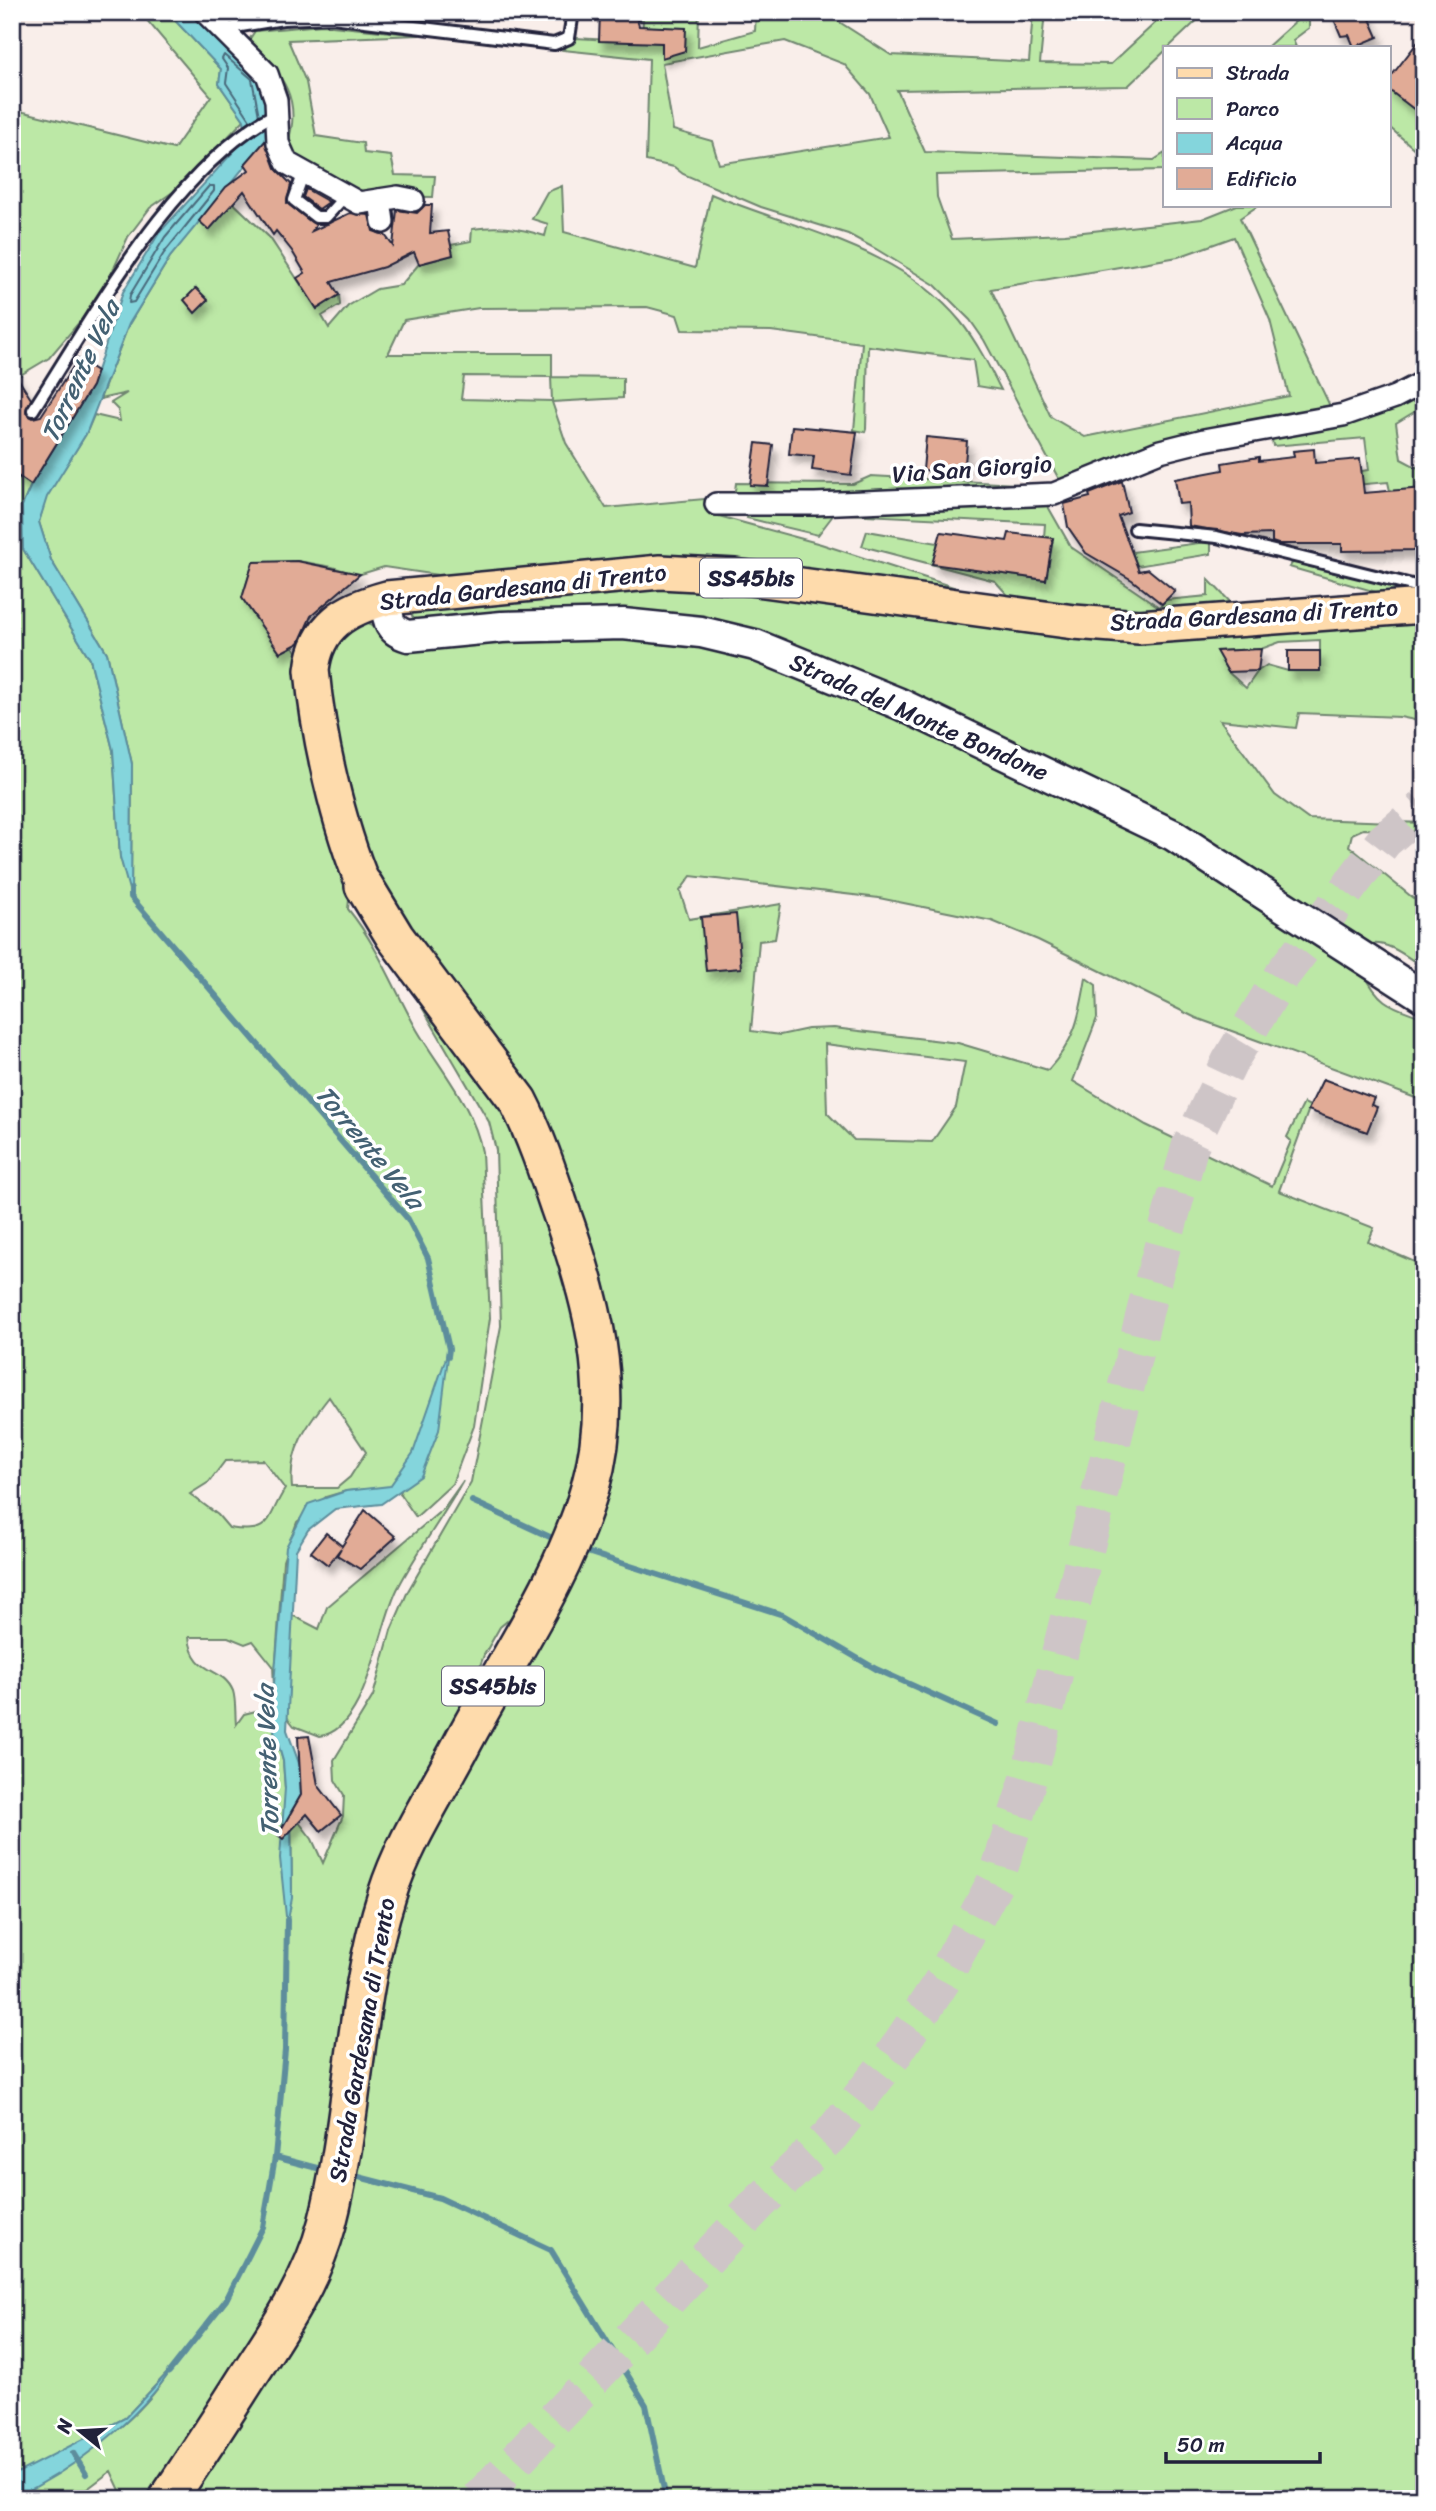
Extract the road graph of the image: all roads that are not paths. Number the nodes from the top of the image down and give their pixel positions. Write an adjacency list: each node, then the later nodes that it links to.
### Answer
1 (205, 12): 3 (street)
2 (573, 12): 3 (lane)
3 (222, 29): 4 (street)
4 (272, 116): 5 (street); 11 (lane)
5 (304, 172): 6 (street); 6 (lane)
6 (345, 196): 7 (street)
7 (380, 200): 8 (street); 9 (street)
8 (413, 200)
9 (383, 222)
10 (1424, 382): 12 (street, Via San Giorgio)
11 (33, 410)
12 (716, 504)
13 (1135, 529): 14 (lane, Strada Gardesana di Trento)
14 (1424, 588)
15 (387, 598): 16 (main road, Strada Gardesana di Trento / SS45bis); 17 (main road, Strada Gardesana di Trento / SS45bis); 18 (street, Strada del Monte Bondone)
16 (1424, 606)
17 (364, 886): 19 (highway, Strada Gardesana di Trento / SS45bis)
18 (1424, 997)
19 (168, 2499)

